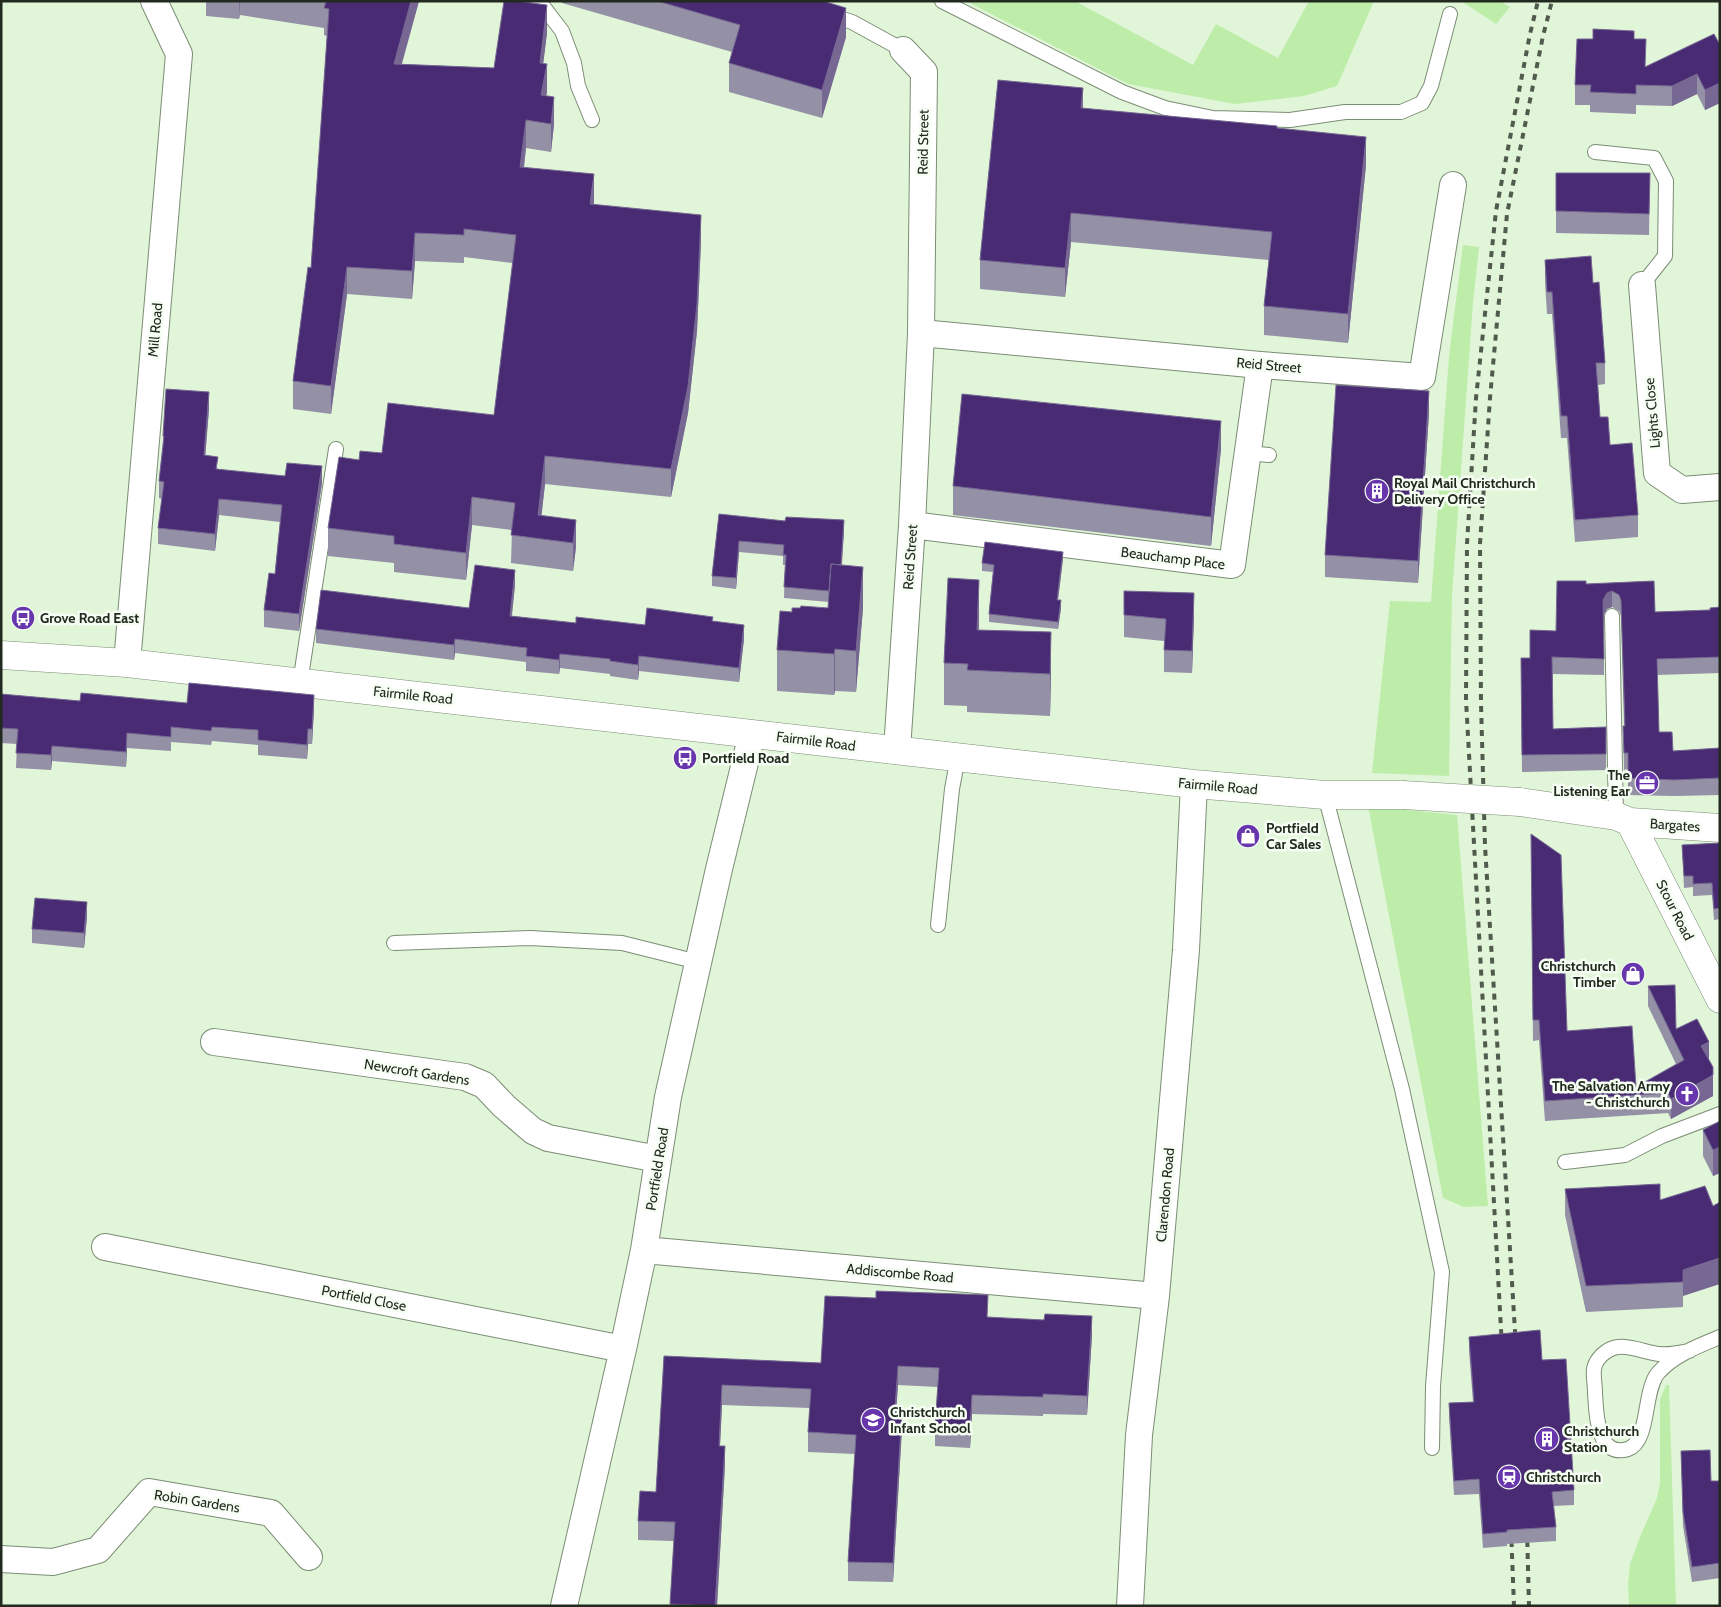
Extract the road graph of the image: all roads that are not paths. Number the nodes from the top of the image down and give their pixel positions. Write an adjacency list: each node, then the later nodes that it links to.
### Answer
1 (154, 1): 18 (street, Mill Road)
2 (539, 1): 7 (lane)
3 (942, 1): 5 (lane)
4 (817, 11): 6 (lane)
5 (1450, 14)
6 (903, 50): 11 (street, Reid Street)
7 (592, 120)
8 (1595, 152): 10 (lane)
9 (1453, 185): 12 (street, Reid Street)
10 (1642, 285): 14 (street, Lights Close)
11 (921, 333): 12 (street, Reid Street); 15 (street, Reid Street)
12 (1260, 365): 15 (street, Beauchamp Place)
13 (336, 449): 19 (lane)
14 (1720, 487)
15 (912, 525): 21 (street, Reid Street)
16 (1612, 616): 25 (lane)
17 (1, 655): 18 (main road, Fairmile Road)
18 (127, 663): 19 (main road, Fairmile Road)
19 (300, 683): 20 (main road, Fairmile Road)
20 (752, 734): 21 (main road, Fairmile Road); 29 (street, Portfield Road)
21 (896, 750): 22 (main road, Fairmile Road)
22 (958, 757): 23 (main road, Fairmile Road); 27 (lane)
23 (1194, 784): 24 (main road, Fairmile Road); 37 (street, Clarendon Road)
24 (1325, 795): 25 (main road, Fairmile Road, bridge); 41 (lane)
25 (1623, 819): 26 (main road, Bargates); 30 (main road, Stour Road)
26 (1720, 828)
27 (938, 926)
28 (394, 943): 29 (lane)
29 (698, 962): 33 (street, Portfield Road)
30 (1720, 999)
31 (214, 1042): 33 (street, Newcroft Gardens)
32 (1720, 1114): 34 (lane)
33 (658, 1159): 36 (street, Portfield Road)
34 (1565, 1162)
35 (105, 1247): 39 (street, Portfield Close)
36 (644, 1250): 37 (street, Addiscombe Road); 39 (street, Portfield Road)
37 (1156, 1296): 45 (street, Clarendon Road)
38 (1720, 1337): 40 (lane)
39 (623, 1349): 44 (street, Portfield Road)
40 (1689, 1350): 40 (lane)
41 (1432, 1448)
42 (309, 1557): 43 (street, Robin Gardens)
43 (1, 1559)
44 (564, 1606)
45 (1130, 1606)

